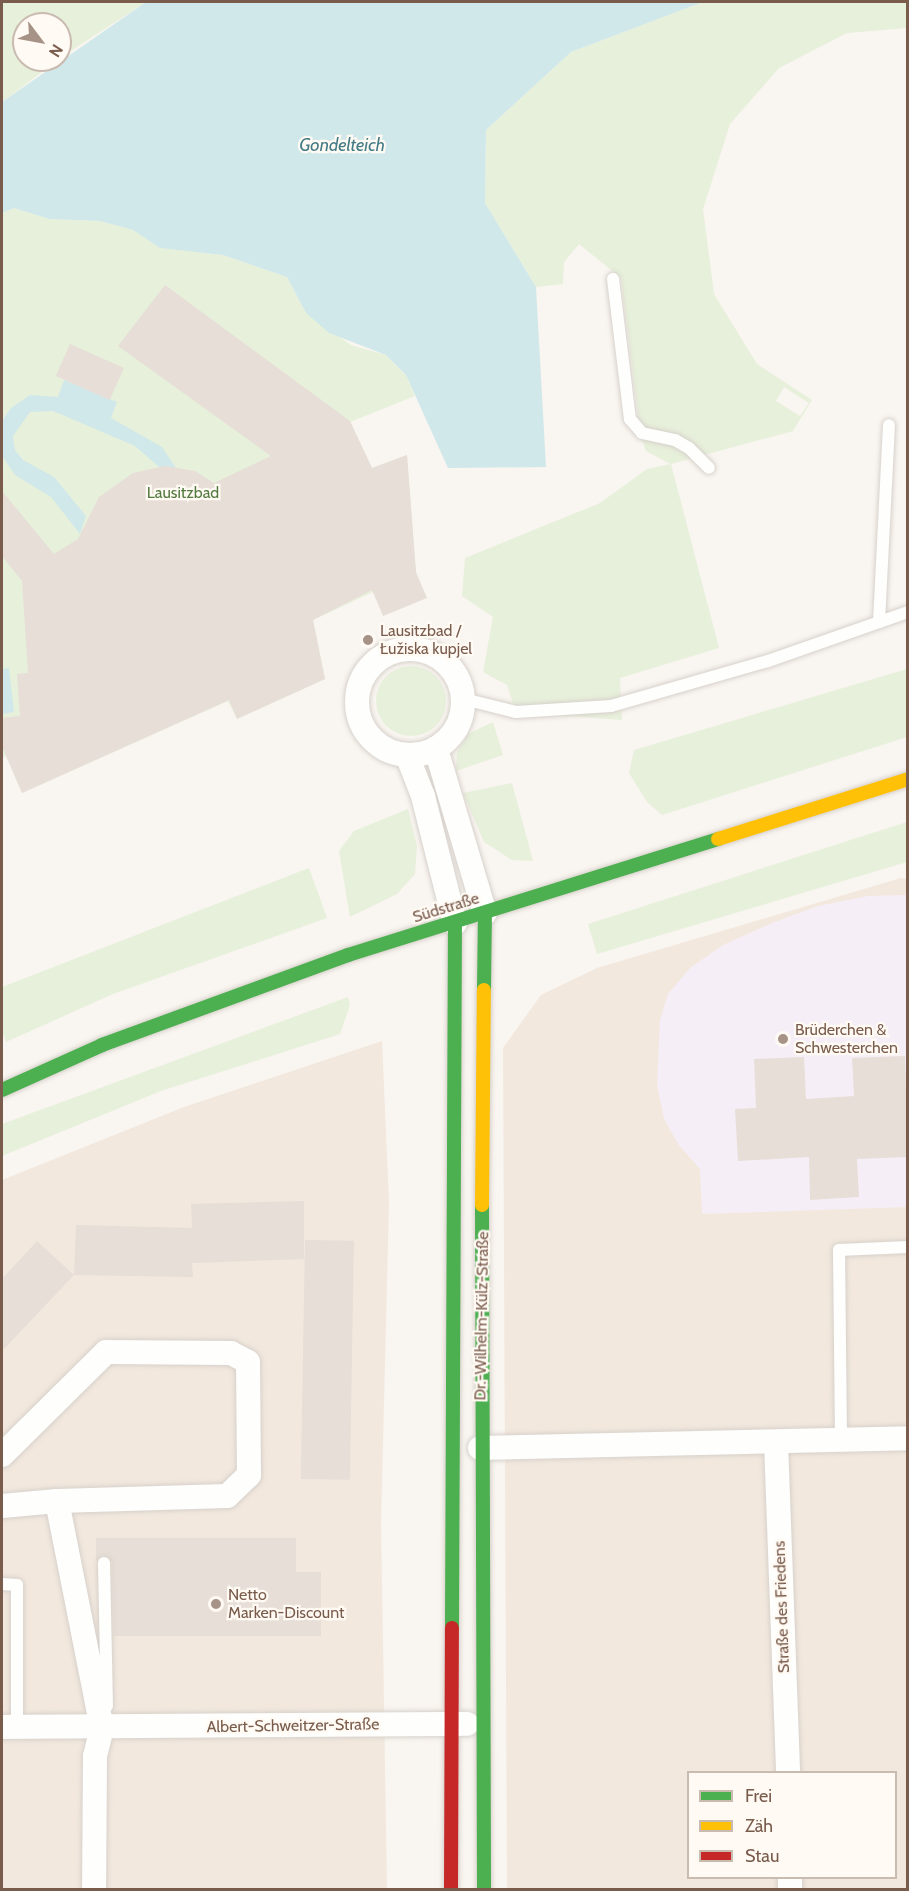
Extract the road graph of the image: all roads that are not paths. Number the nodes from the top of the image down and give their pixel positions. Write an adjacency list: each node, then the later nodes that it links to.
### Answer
1 (614, 279): 3 (lane)
2 (889, 425): 5 (lane)
3 (709, 468)
4 (908, 612): 5 (lane)
5 (879, 622): 6 (lane)
6 (464, 699): 7 (street); 8 (street)
7 (436, 749): 8 (street); 10 (street, Dr.-Wilhelm-Külz-Straße)
8 (406, 755): 11 (street, Dr.-Wilhelm-Külz-Straße)
9 (908, 779): 10 (street, Südstraße)
10 (485, 913): 11 (street, Südstraße); 17 (street, Dr.-Wilhelm-Külz-Straße)
11 (455, 923): 12 (street, Südstraße); 23 (street, Dr.-Wilhelm-Külz-Straße)
12 (2, 1090)
13 (908, 1247): 15 (lane)
14 (908, 1438): 15 (street)
15 (841, 1439): 16 (street)
16 (776, 1442): 17 (street); 27 (street, Straße des Friedens)
17 (480, 1448): 24 (street, Dr.-Wilhelm-Külz-Straße)
18 (2, 1455): 19 (street)
19 (57, 1501): 20 (street); 26 (street)
20 (2, 1506)
21 (104, 1563): 26 (lane)
22 (2, 1584): 25 (lane)
23 (451, 1724): 24 (street, Albert-Schweitzer-Straße); 26 (street, Albert-Schweitzer-Straße); 29 (street, Dr.-Wilhelm-Külz-Straße)
24 (484, 1725): 30 (street, Dr.-Wilhelm-Külz-Straße)
25 (9, 1728): 26 (street, Albert-Schweitzer-Straße)
26 (106, 1728): 28 (street)
27 (788, 1771)
28 (94, 1890)
29 (451, 1890)
30 (484, 1890)

